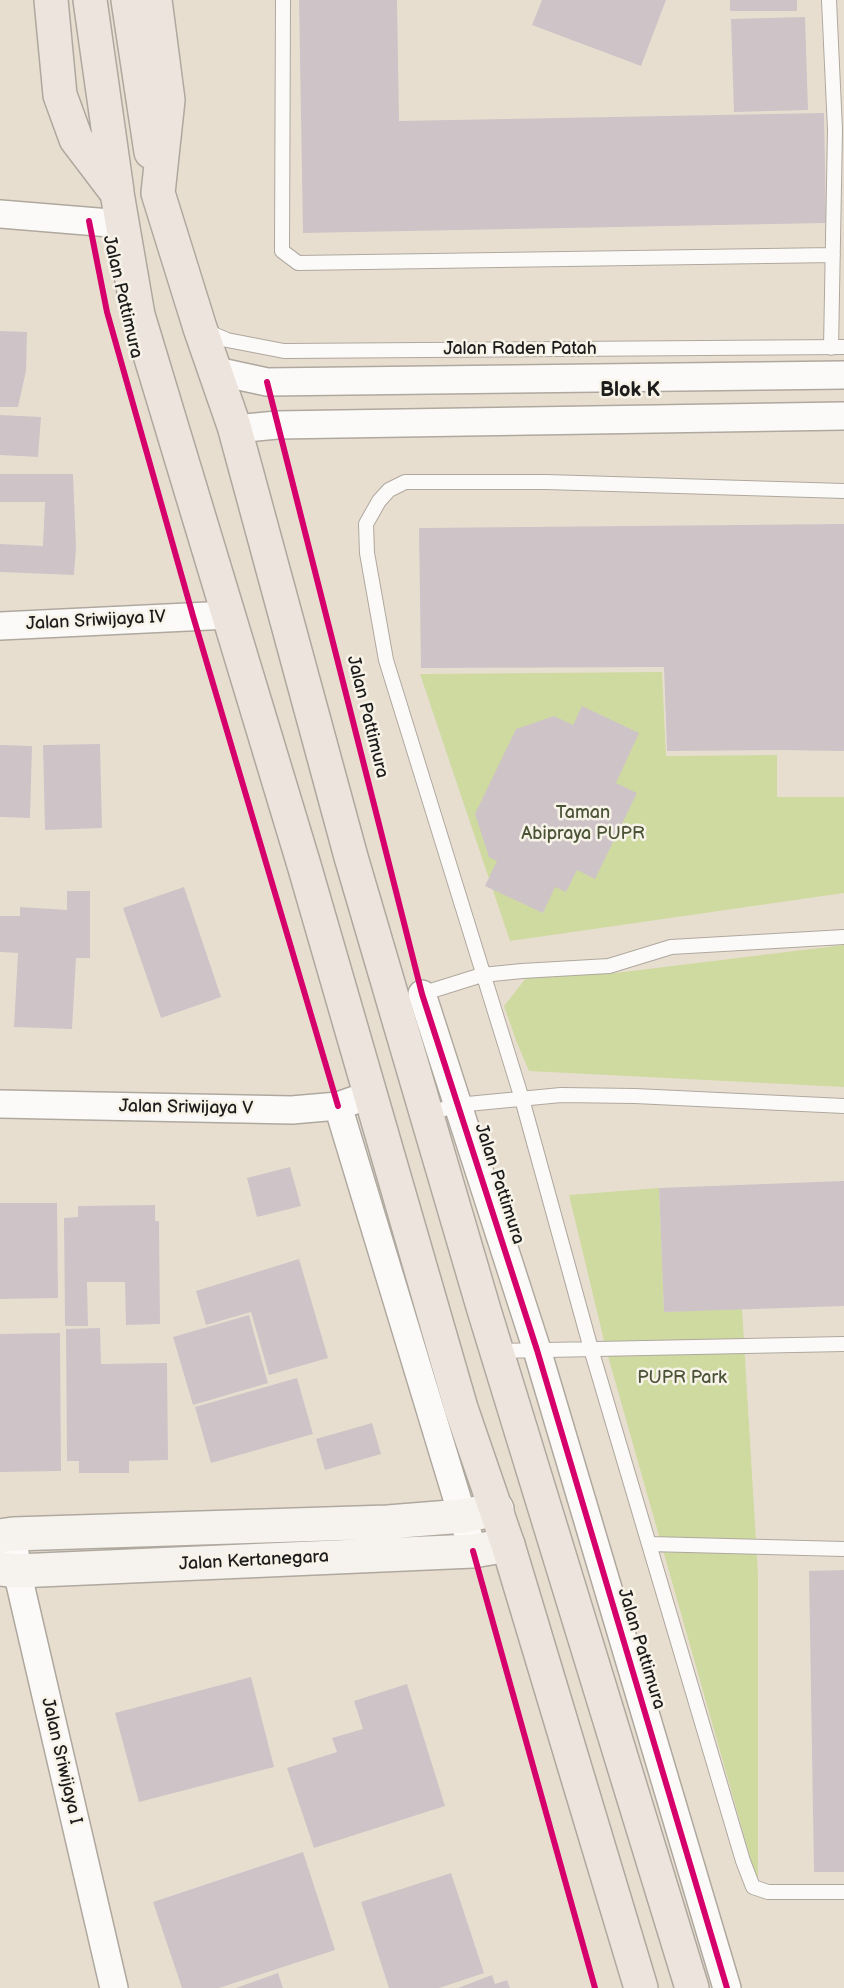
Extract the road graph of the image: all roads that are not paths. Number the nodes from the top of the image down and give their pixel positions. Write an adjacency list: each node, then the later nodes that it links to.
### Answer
1 (51, 0): 9 (main road, Jalan Pattimura)
2 (90, 0): 9 (main road)
3 (128, 0): 8 (main road)
4 (155, 0): 8 (main road, Jalan Pattimura)
5 (283, 0): 11 (lane)
6 (829, 0): 7 (lane)
7 (839, 162): 11 (lane)
8 (158, 193): 12 (main road, Jalan Pattimura)
9 (119, 208): 10 (street); 19 (main road, Jalan Pattimura)
10 (0, 214)
11 (833, 255): 13 (lane)
12 (200, 328): 13 (lane, Jalan Raden Patah); 14 (main road, Jalan Pattimura)
13 (837, 347)
14 (216, 370): 15 (street, Jalan Raden Patah); 17 (main road, Jalan Pattimura)
15 (844, 375)
16 (844, 416): 17 (street)
17 (235, 429): 23 (main road, Jalan Pattimura)
18 (844, 491): 22 (lane)
19 (229, 615): 20 (street, Jalan Sriwijaya IV); 24 (main road, Jalan Pattimura)
20 (0, 626)
21 (844, 938): 22 (lane)
22 (482, 975): 23 (lane); 25 (lane)
23 (408, 999): 29 (main road, Jalan Pattimura)
24 (371, 1095): 27 (street, Jalan Sriwijaya V); 34 (main road, Jalan Pattimura)
25 (522, 1099): 28 (lane); 29 (lane); 31 (lane)
26 (0, 1104): 27 (street, Jalan Sriwijaya V)
27 (338, 1106): 35 (street)
28 (844, 1106)
29 (442, 1109): 32 (street, Jalan Pattimura); 33 (main road, Jalan Pattimura)
30 (844, 1344): 31 (lane)
31 (597, 1348): 32 (lane); 37 (lane)
32 (537, 1350): 33 (lane); 50 (street, Jalan Pattimura)
33 (497, 1351): 42 (main road, Jalan Pattimura)
34 (497, 1509): 35 (street, Jalan Kertanegara); 38 (main road, Jalan Pattimura)
35 (463, 1516): 36 (street, Jalan Kertanegara); 40 (street)
36 (7, 1535): 41 (street, Jalan Sriwijaya I)
37 (649, 1544): 39 (lane); 46 (lane)
38 (508, 1545): 40 (street, Jalan Kertanegara); 43 (main road, Jalan Pattimura)
39 (844, 1549)
40 (473, 1551): 41 (street, Jalan Kertanegara)
41 (9, 1570): 47 (street, Jalan Sriwijaya I)
42 (623, 1766): 43 (main road); 44 (main road, Jalan Pattimura)
43 (578, 1781): 45 (main road, Jalan Pattimura)
44 (645, 1841): 45 (main road); 49 (main road, Jalan Pattimura)
45 (600, 1854): 48 (main road, Jalan Pattimura)
46 (844, 1892)
47 (114, 1988)
48 (641, 1988)
49 (692, 1988)
50 (727, 1988)

